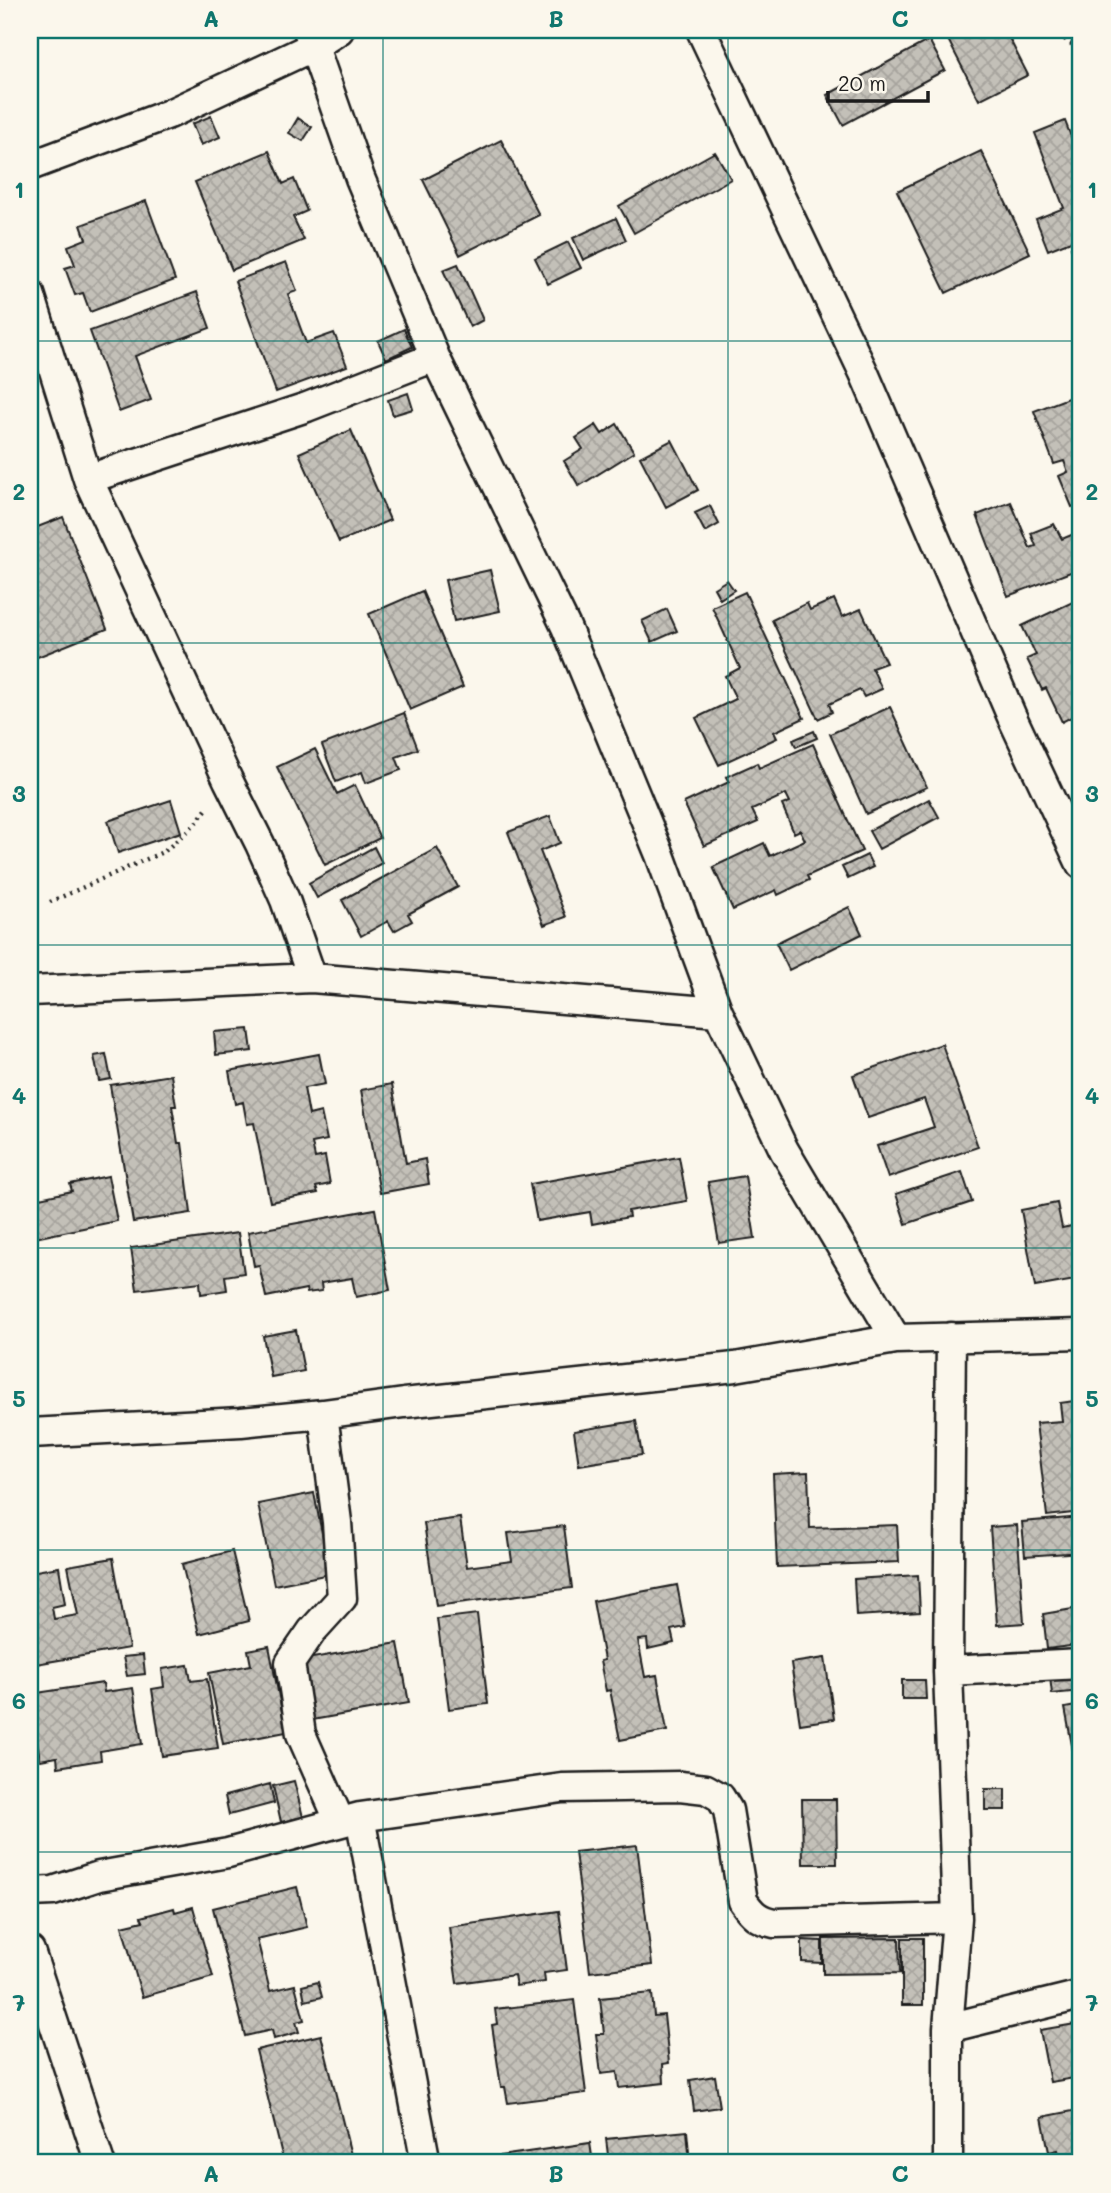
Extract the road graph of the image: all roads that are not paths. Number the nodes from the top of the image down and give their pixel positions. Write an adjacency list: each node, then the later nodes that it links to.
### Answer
1 (339, 30): 3 (street)
2 (701, 30): 9 (street)
3 (311, 38): 4 (street); 7 (street)
4 (30, 166)
5 (30, 294): 6 (street)
6 (36, 334): 8 (street)
7 (435, 357): 8 (street); 12 (street)
8 (88, 479): 10 (street)
9 (1081, 864)
10 (312, 978): 11 (street); 12 (street)
11 (30, 991)
12 (718, 1012): 15 (street)
13 (1081, 1334): 14 (street)
14 (951, 1337): 15 (street); 19 (street)
15 (896, 1339): 16 (street)
16 (323, 1415): 17 (street); 20 (street)
17 (30, 1433)
18 (1081, 1664): 19 (street)
19 (948, 1671): 22 (street)
20 (350, 1820): 21 (street); 22 (street); 27 (street)
21 (30, 1892)
22 (957, 1918): 25 (street)
23 (30, 1951): 26 (street)
24 (1081, 1995): 25 (street)
25 (948, 2028): 28 (street)
26 (100, 2163)
27 (426, 2163)
28 (948, 2163)

